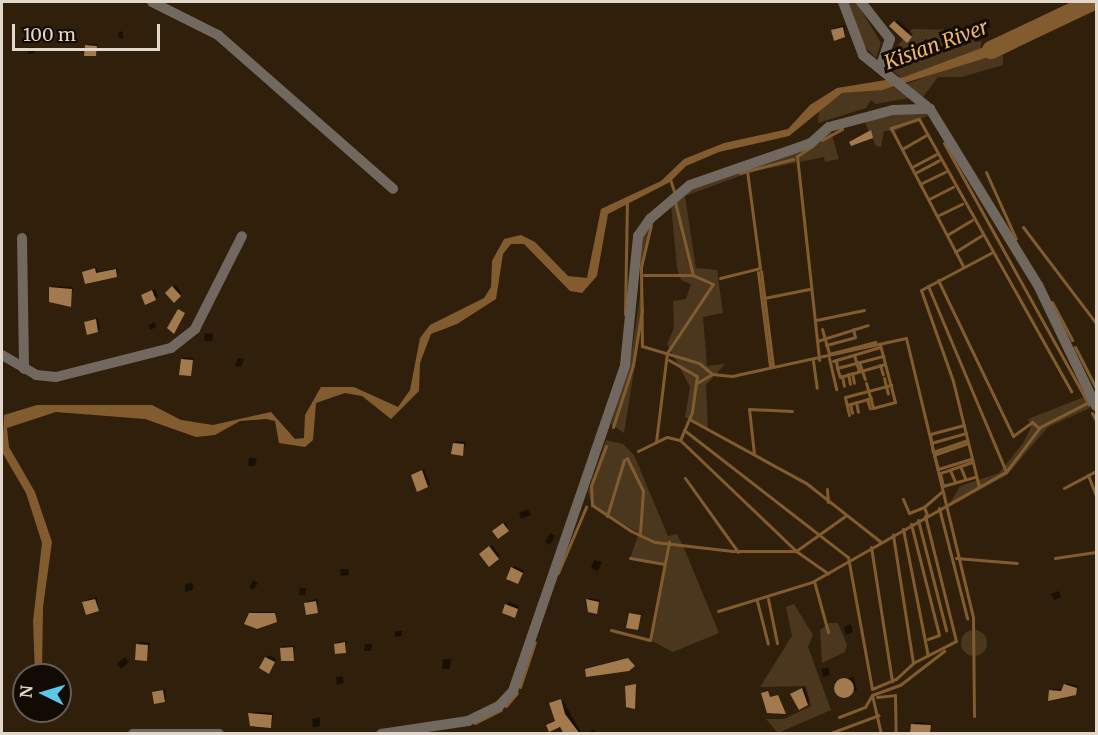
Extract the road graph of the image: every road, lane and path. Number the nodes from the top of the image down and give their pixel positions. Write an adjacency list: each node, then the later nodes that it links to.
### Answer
1 (152, 2): 6 (street)
2 (843, 2): 4 (street)
3 (861, 2): 4 (street)
4 (881, 66): 5 (street)
5 (930, 109): 11 (street); 14 (street)
6 (393, 189)
7 (242, 236): 10 (street)
8 (22, 238): 10 (street)
9 (2, 355): 10 (street)
10 (24, 369)
11 (1096, 406)
12 (134, 734): 13 (street)
13 (219, 734)
14 (381, 734)

